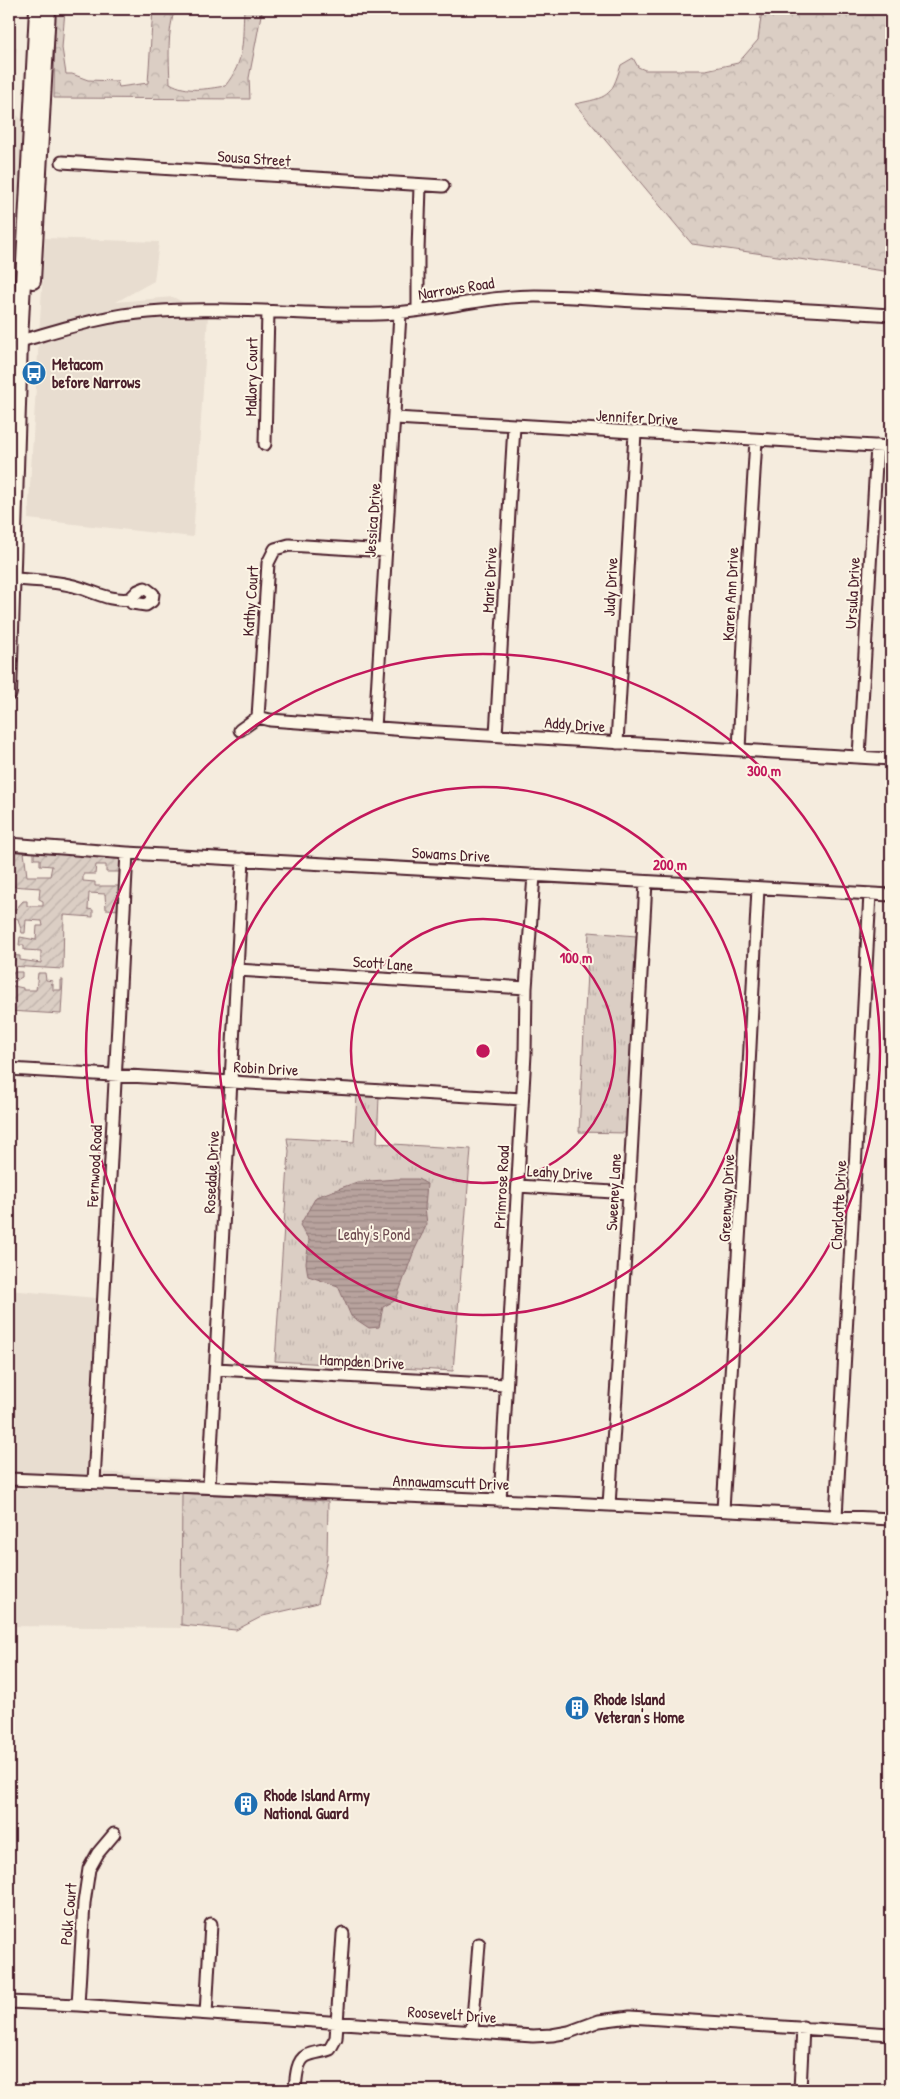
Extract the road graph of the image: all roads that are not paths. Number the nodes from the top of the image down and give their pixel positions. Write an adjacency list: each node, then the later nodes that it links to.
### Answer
1 (37, 9): 10 (main road)
2 (48, 9): 10 (main road)
3 (62, 162): 4 (street, Sousa Street)
4 (420, 186): 5 (street, Sousa Street); 6 (street)
5 (443, 186)
6 (418, 310): 8 (street, Narrows Road); 9 (street, Narrows Road)
7 (268, 311): 8 (street, Narrows Road); 10 (street, Narrows Road); 15 (street, Mallory Court)
8 (400, 314): 11 (street, Jessica Drive)
9 (891, 315)
10 (19, 340): 19 (main road)
11 (395, 418): 12 (street, Jennifer Drive); 18 (street, Jessica Drive)
12 (514, 426): 13 (street, Jennifer Drive); 26 (street, Marie Drive)
13 (635, 433): 14 (street, Jennifer Drive); 27 (street, Judy Drive)
14 (756, 440): 16 (street, Jennifer Drive); 28 (street, Karen Ann Drive)
15 (265, 444)
16 (878, 446): 17 (street); 29 (street, Ursula Drive)
17 (891, 447)
18 (386, 551): 23 (street, Kathy Court); 24 (street, Jessica Drive)
19 (13, 579): 20 (street); 21 (main road)
20 (130, 599)
21 (10, 632): 22 (main road)
22 (9, 693)
23 (258, 717): 24 (street, Addy Drive); 25 (street)
24 (376, 728): 26 (street, Addy Drive)
25 (240, 730)
26 (496, 736): 27 (street, Addy Drive)
27 (617, 743): 28 (street, Addy Drive)
28 (739, 750): 29 (street, Addy Drive)
29 (859, 756): 30 (street, Addy Drive)
30 (891, 759)
31 (9, 844): 32 (street, Sowams Drive)
32 (127, 853): 33 (street, Sowams Drive); 42 (street, Fernwood Road)
33 (243, 859): 34 (street, Sowams Drive); 39 (street, Rosedale Drive)
34 (534, 875): 35 (street, Sowams Drive); 40 (street, Primrose Road)
35 (646, 882): 36 (street, Sowams Drive); 46 (street, Sweeney Lane)
36 (758, 888): 37 (street, Sowams Drive); 54 (street, Greenway Drive)
37 (870, 894): 38 (street, Sowams Drive); 55 (street, Charlotte Drive)
38 (891, 895)
39 (237, 970): 40 (street, Scott Lane); 43 (street, Rosedale Drive)
40 (526, 988): 44 (street, Primrose Road)
41 (9, 1069): 42 (street, Robin Drive)
42 (115, 1074): 43 (street, Robin Drive); 50 (street, Fernwood Road)
43 (232, 1082): 44 (street, Robin Drive); 47 (street, Rosedale Drive)
44 (522, 1099): 45 (street, Primrose Road)
45 (518, 1186): 46 (street, Leahy Drive); 48 (street, Primrose Road)
46 (630, 1192): 53 (street, Sweeney Lane)
47 (216, 1369): 48 (street, Hampden Drive); 51 (street, Rosedale Drive)
48 (505, 1385): 52 (street, Primrose Road)
49 (9, 1479): 50 (street, Annawamscutt Drive)
50 (94, 1482): 51 (street, Annawamscutt Drive)
51 (209, 1487): 52 (street, Annawamscutt Drive)
52 (500, 1501): 53 (street, Annawamscutt Drive)
53 (609, 1505): 54 (street, Annawamscutt Drive)
54 (723, 1510): 55 (street, Annawamscutt Drive)
55 (836, 1517): 56 (street, Annawamscutt Drive)
56 (891, 1519)
57 (114, 1834): 62 (street, Polk Court)
58 (211, 1924): 63 (street)
59 (343, 1934): 64 (street)
60 (479, 1944): 66 (street)
61 (9, 2002): 62 (street, Roosevelt Drive)
62 (78, 2005): 63 (street, Roosevelt Drive)
63 (206, 2014): 64 (street, Roosevelt Drive)
64 (337, 2022): 66 (street, Roosevelt Drive); 68 (street)
65 (803, 2027): 66 (street, Roosevelt Drive); 67 (street, Roosevelt Drive); 69 (street)
66 (472, 2031)
67 (891, 2034)
68 (294, 2090)
69 (800, 2090)

